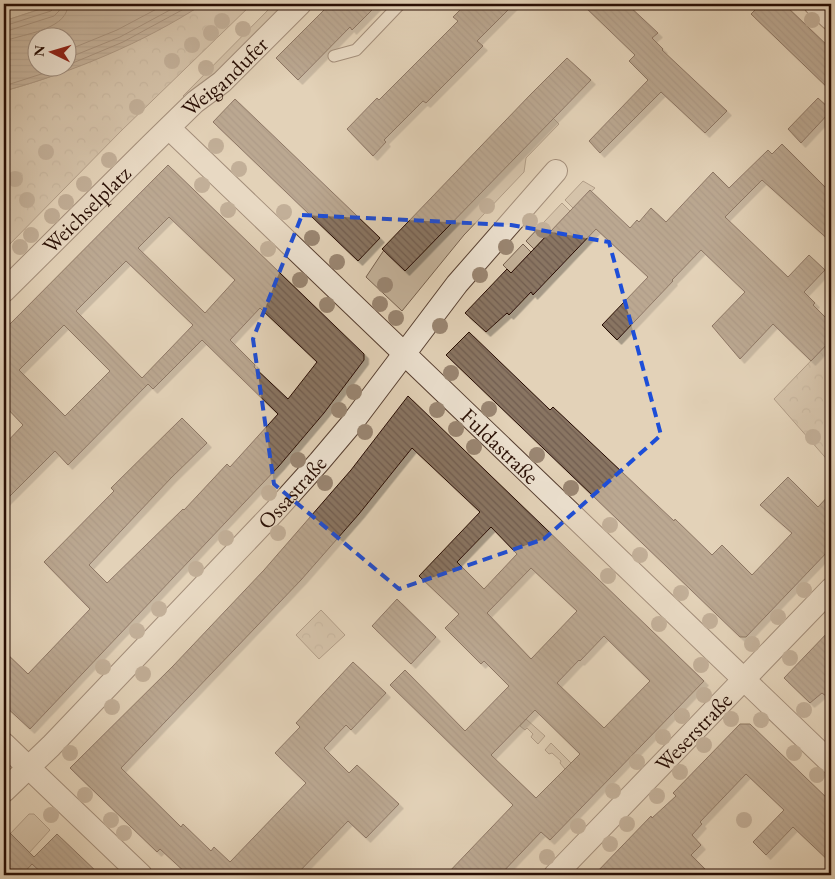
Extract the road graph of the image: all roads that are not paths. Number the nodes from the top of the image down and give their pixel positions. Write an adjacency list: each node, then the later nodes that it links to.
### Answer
1 (300, 4): 6 (street, Weigandufer)
2 (400, 4): 5 (lane)
3 (815, 4): 4 (street)
4 (831, 19)
5 (334, 56)
6 (169, 128): 8 (street, Weichselplatz); 9 (street, Fuldastraße)
7 (556, 171): 9 (street, Ossastraße)
8 (4, 291)
9 (404, 353): 11 (street, Fuldastraße); 14 (street, Ossastraße)
10 (831, 589): 11 (street, Weserstraße)
11 (744, 679): 13 (street, Fuldastraße); 17 (street, Weserstraße)
12 (4, 744): 14 (street)
13 (831, 763)
14 (28, 767): 15 (street, Ossastraße); 16 (street)
15 (4, 792)
16 (141, 875)
17 (555, 875)

